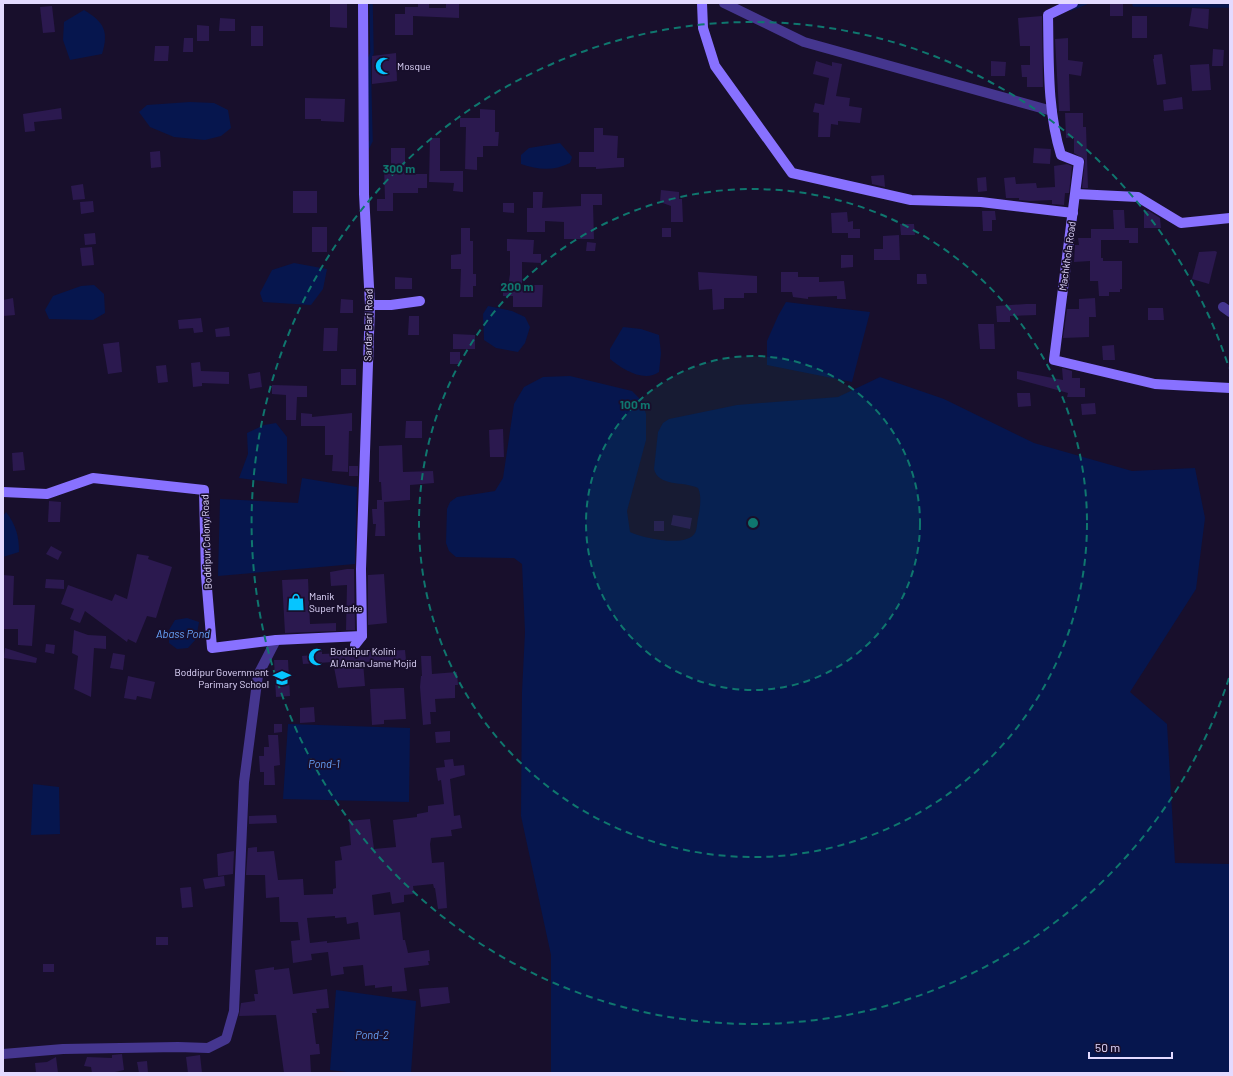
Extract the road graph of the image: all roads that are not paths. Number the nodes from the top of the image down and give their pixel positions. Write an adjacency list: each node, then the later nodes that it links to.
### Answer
1 (363, 3): 10 (main road, Sardar Bari Road)
2 (702, 3): 7 (main road)
3 (724, 3): 5 (street)
4 (1073, 3): 5 (main road, Machkhola Road)
5 (1052, 111): 6 (main road, Machkhola Road)
6 (1076, 194): 7 (main road, Machkhola Road); 8 (main road)
7 (1073, 213): 11 (main road, Machkhola Road)
8 (1230, 218)
9 (420, 301): 10 (main road)
10 (370, 305): 13 (main road, Sardar Bari Road)
11 (1230, 388)
12 (3, 492): 14 (main road, Boddipur Colony Road)
13 (362, 636): 14 (main road, Boddipur Colony Road); 15 (main road)
14 (276, 640): 16 (street)
15 (355, 646)
16 (3, 1054)

